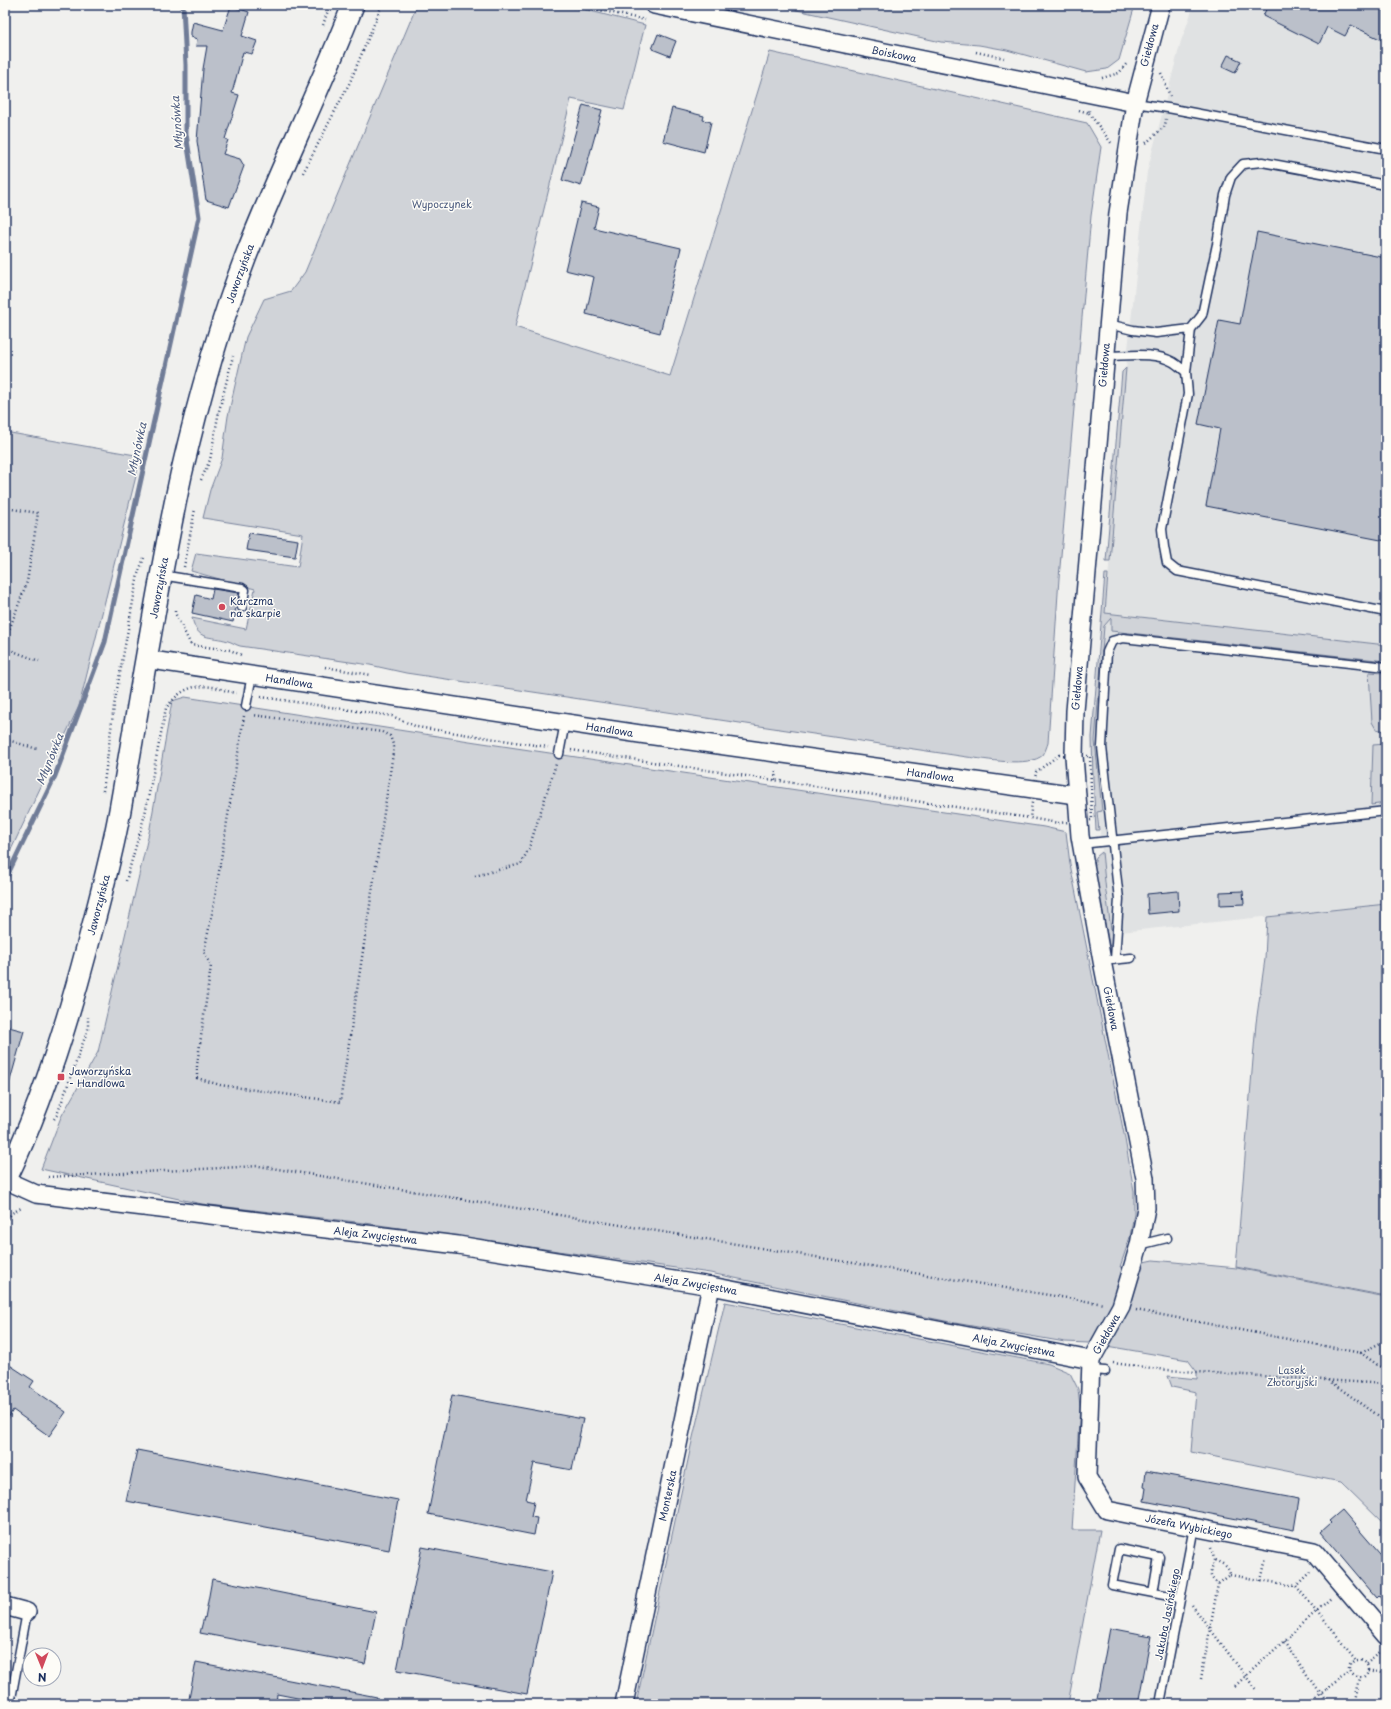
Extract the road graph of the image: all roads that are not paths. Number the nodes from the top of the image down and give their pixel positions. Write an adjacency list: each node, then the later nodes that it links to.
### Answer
1 (353, 5): 12 (street, Jaworzyńska)
2 (1161, 5): 5 (street, Giełdowa)
3 (710, 11): 4 (street, Boiskowa); 5 (street, Boiskowa)
4 (651, 13)
5 (1135, 103): 6 (lane); 8 (street, Giełdowa)
6 (1386, 149)
7 (1386, 185): 9 (lane)
8 (1108, 324): 9 (lane); 10 (street, Giełdowa)
9 (1191, 330): 11 (lane)
10 (1105, 356): 11 (lane); 21 (street, Giełdowa)
11 (1186, 372): 14 (lane)
12 (161, 575): 13 (lane); 15 (street, Jaworzyńska)
13 (242, 607)
14 (1386, 612)
15 (145, 659): 17 (street, Handlowa); 27 (street, Jaworzyńska)
16 (1386, 667): 23 (lane)
17 (252, 675): 18 (lane); 19 (street, Handlowa)
18 (246, 706)
19 (565, 722): 20 (lane); 21 (street, Handlowa)
20 (560, 751)
21 (1076, 795): 24 (street, Giełdowa)
22 (1386, 810): 23 (lane)
23 (1112, 840): 24 (lane); 26 (lane)
24 (1081, 844): 26 (street, Giełdowa)
25 (1131, 958): 26 (lane)
26 (1109, 960): 29 (street, Giełdowa)
27 (5, 1180): 30 (street, Aleja Zwycięstwa)
28 (1167, 1238): 29 (lane)
29 (1140, 1245): 31 (street, Giełdowa)
30 (711, 1286): 31 (street, Aleja Zwycięstwa); 39 (street, Monterska)
31 (1096, 1367): 32 (street, Józefa Wybickiego)
32 (1200, 1529): 34 (lane, Jakuba Jasińskiego); 37 (street, Józefa Wybickiego)
33 (1153, 1593): 33 (lane); 34 (lane)
34 (1181, 1595): 40 (lane, Jakuba Jasińskiego)
35 (5, 1606): 36 (street)
36 (27, 1612): 38 (lane)
37 (1386, 1636)
38 (10, 1704)
39 (624, 1704)
40 (1160, 1704)

